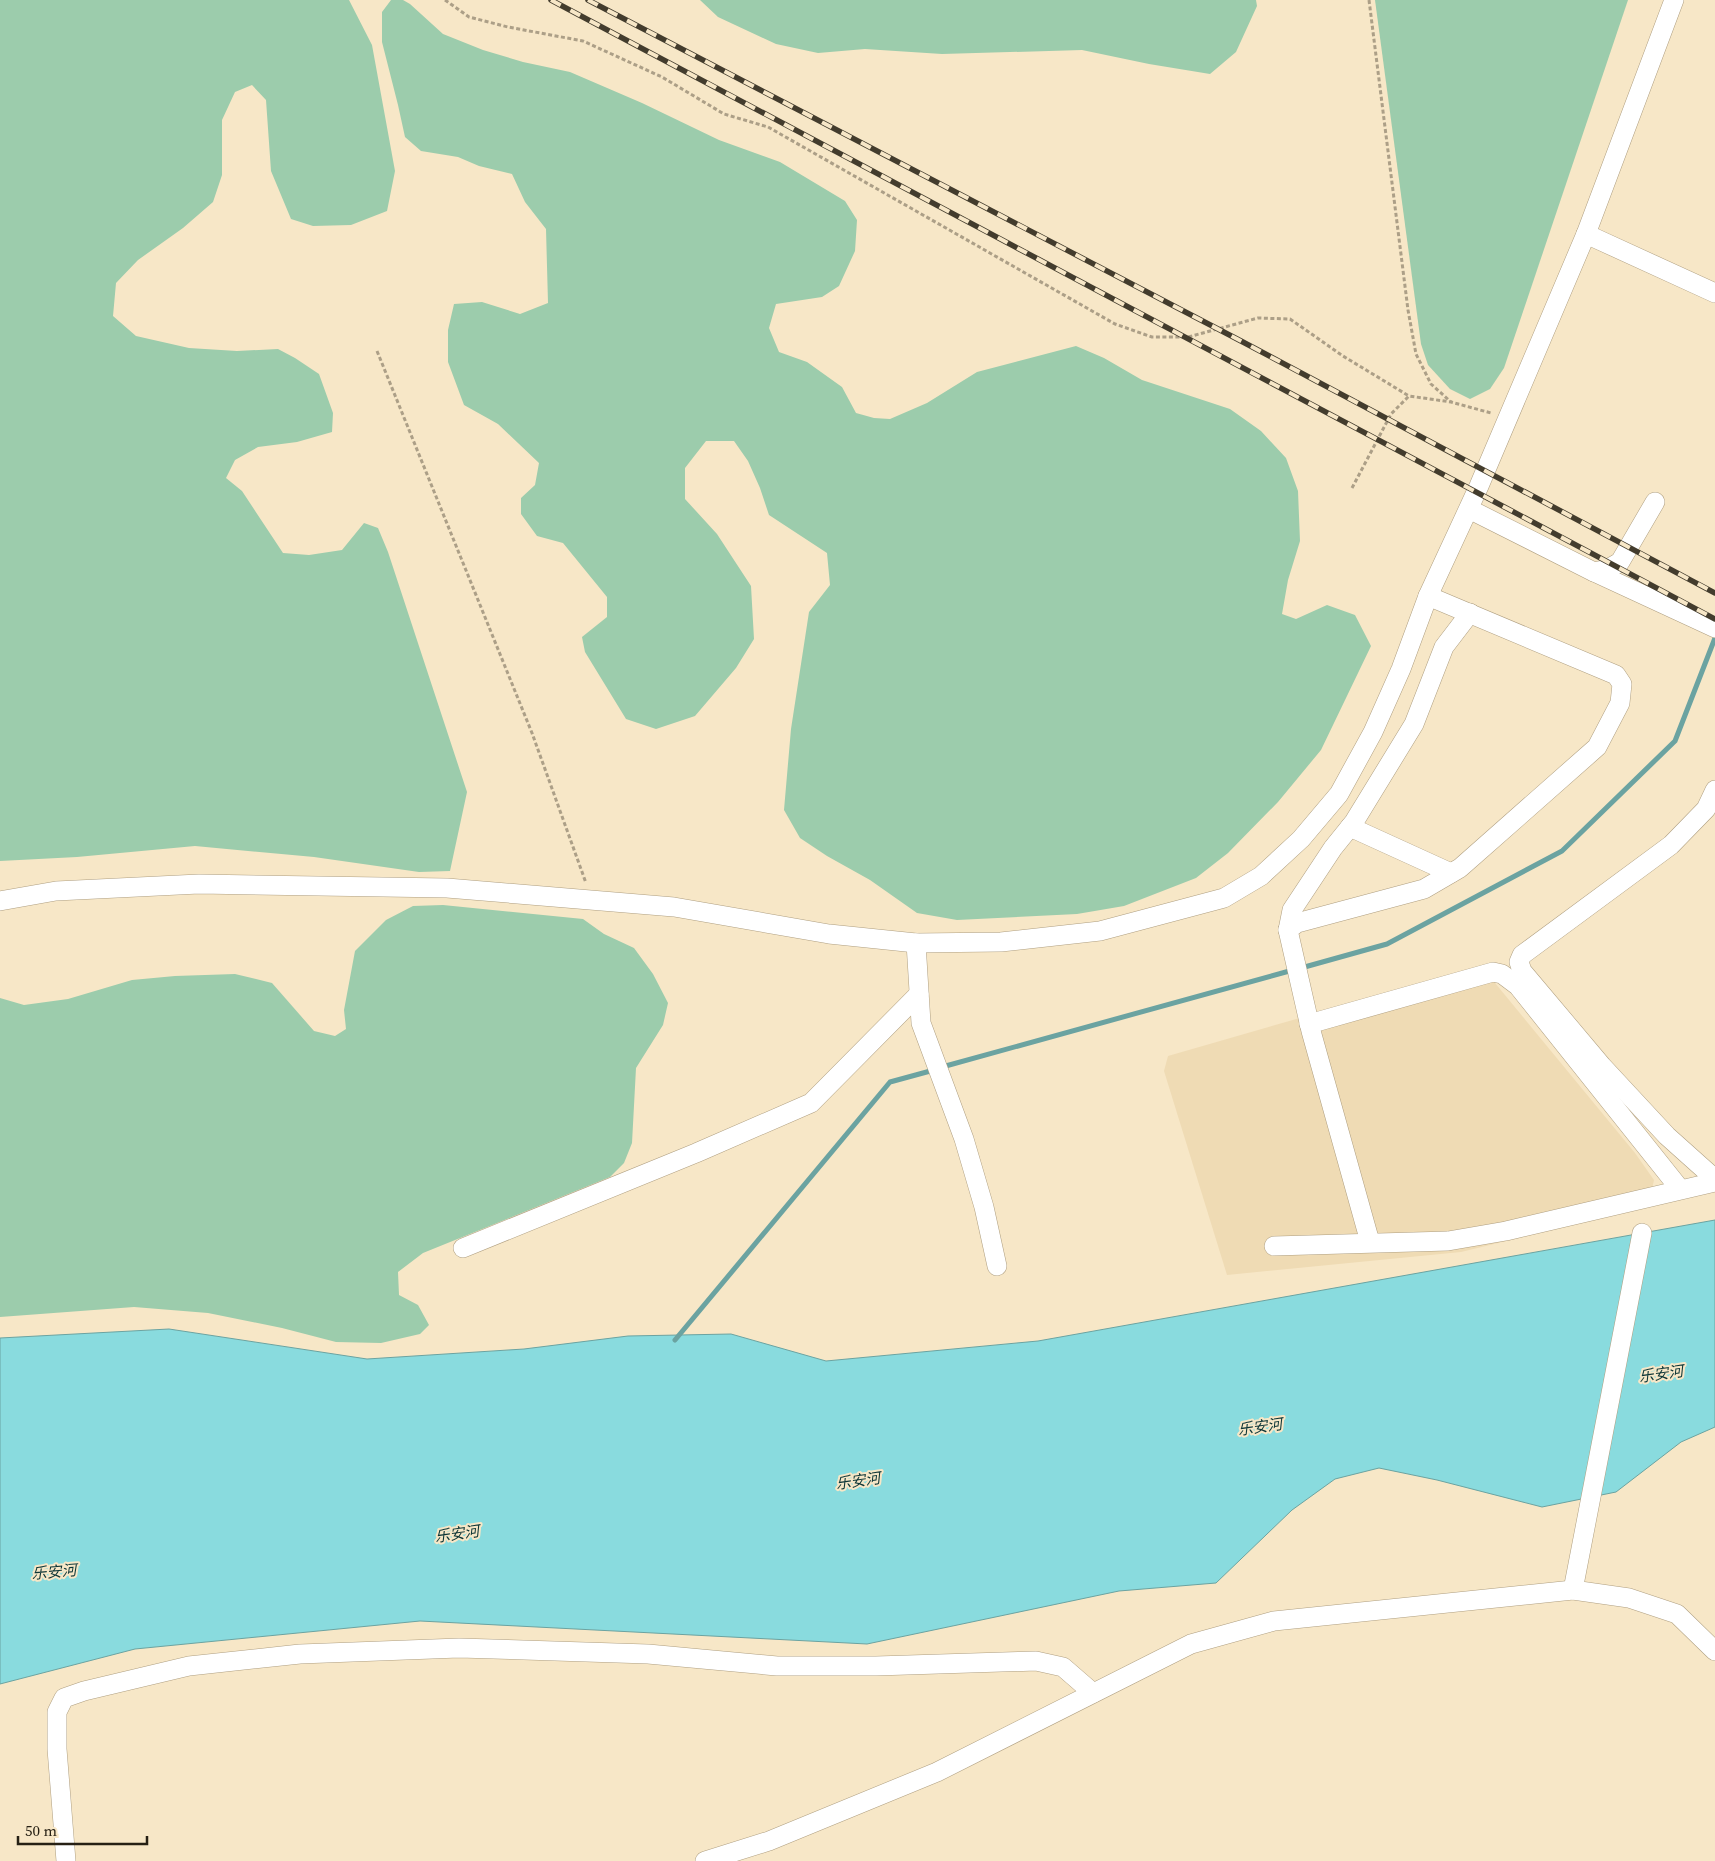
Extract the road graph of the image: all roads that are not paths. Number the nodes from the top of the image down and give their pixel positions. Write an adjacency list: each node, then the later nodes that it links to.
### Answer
1 (1674, 0): 2 (street)
2 (1586, 234): 3 (street); 5 (street)
3 (1715, 293)
4 (1655, 502): 6 (street)
5 (1469, 509): 6 (street); 7 (street)
6 (1594, 572): 9 (street)
7 (1428, 596): 8 (street); 15 (street)
8 (1470, 614): 11 (street); 12 (street)
9 (1711, 626)
10 (1715, 790): 18 (street)
11 (1350, 827): 12 (street); 14 (street)
12 (1451, 873): 14 (street)
13 (0, 901): 15 (street)
14 (1288, 930): 17 (street)
15 (916, 943): 16 (street)
16 (919, 994): 23 (street); 24 (street)
17 (1309, 1024): 19 (street); 21 (street)
18 (1715, 1181): 19 (street)
19 (1680, 1189): 21 (street)
20 (1642, 1233): 25 (street)
21 (1370, 1242): 22 (street)
22 (1274, 1246)
23 (463, 1248)
24 (997, 1266)
25 (1573, 1590): 26 (street); 27 (street)
26 (1715, 1651)
27 (1093, 1693): 28 (street); 29 (street)
28 (66, 1861)
29 (705, 1861)

